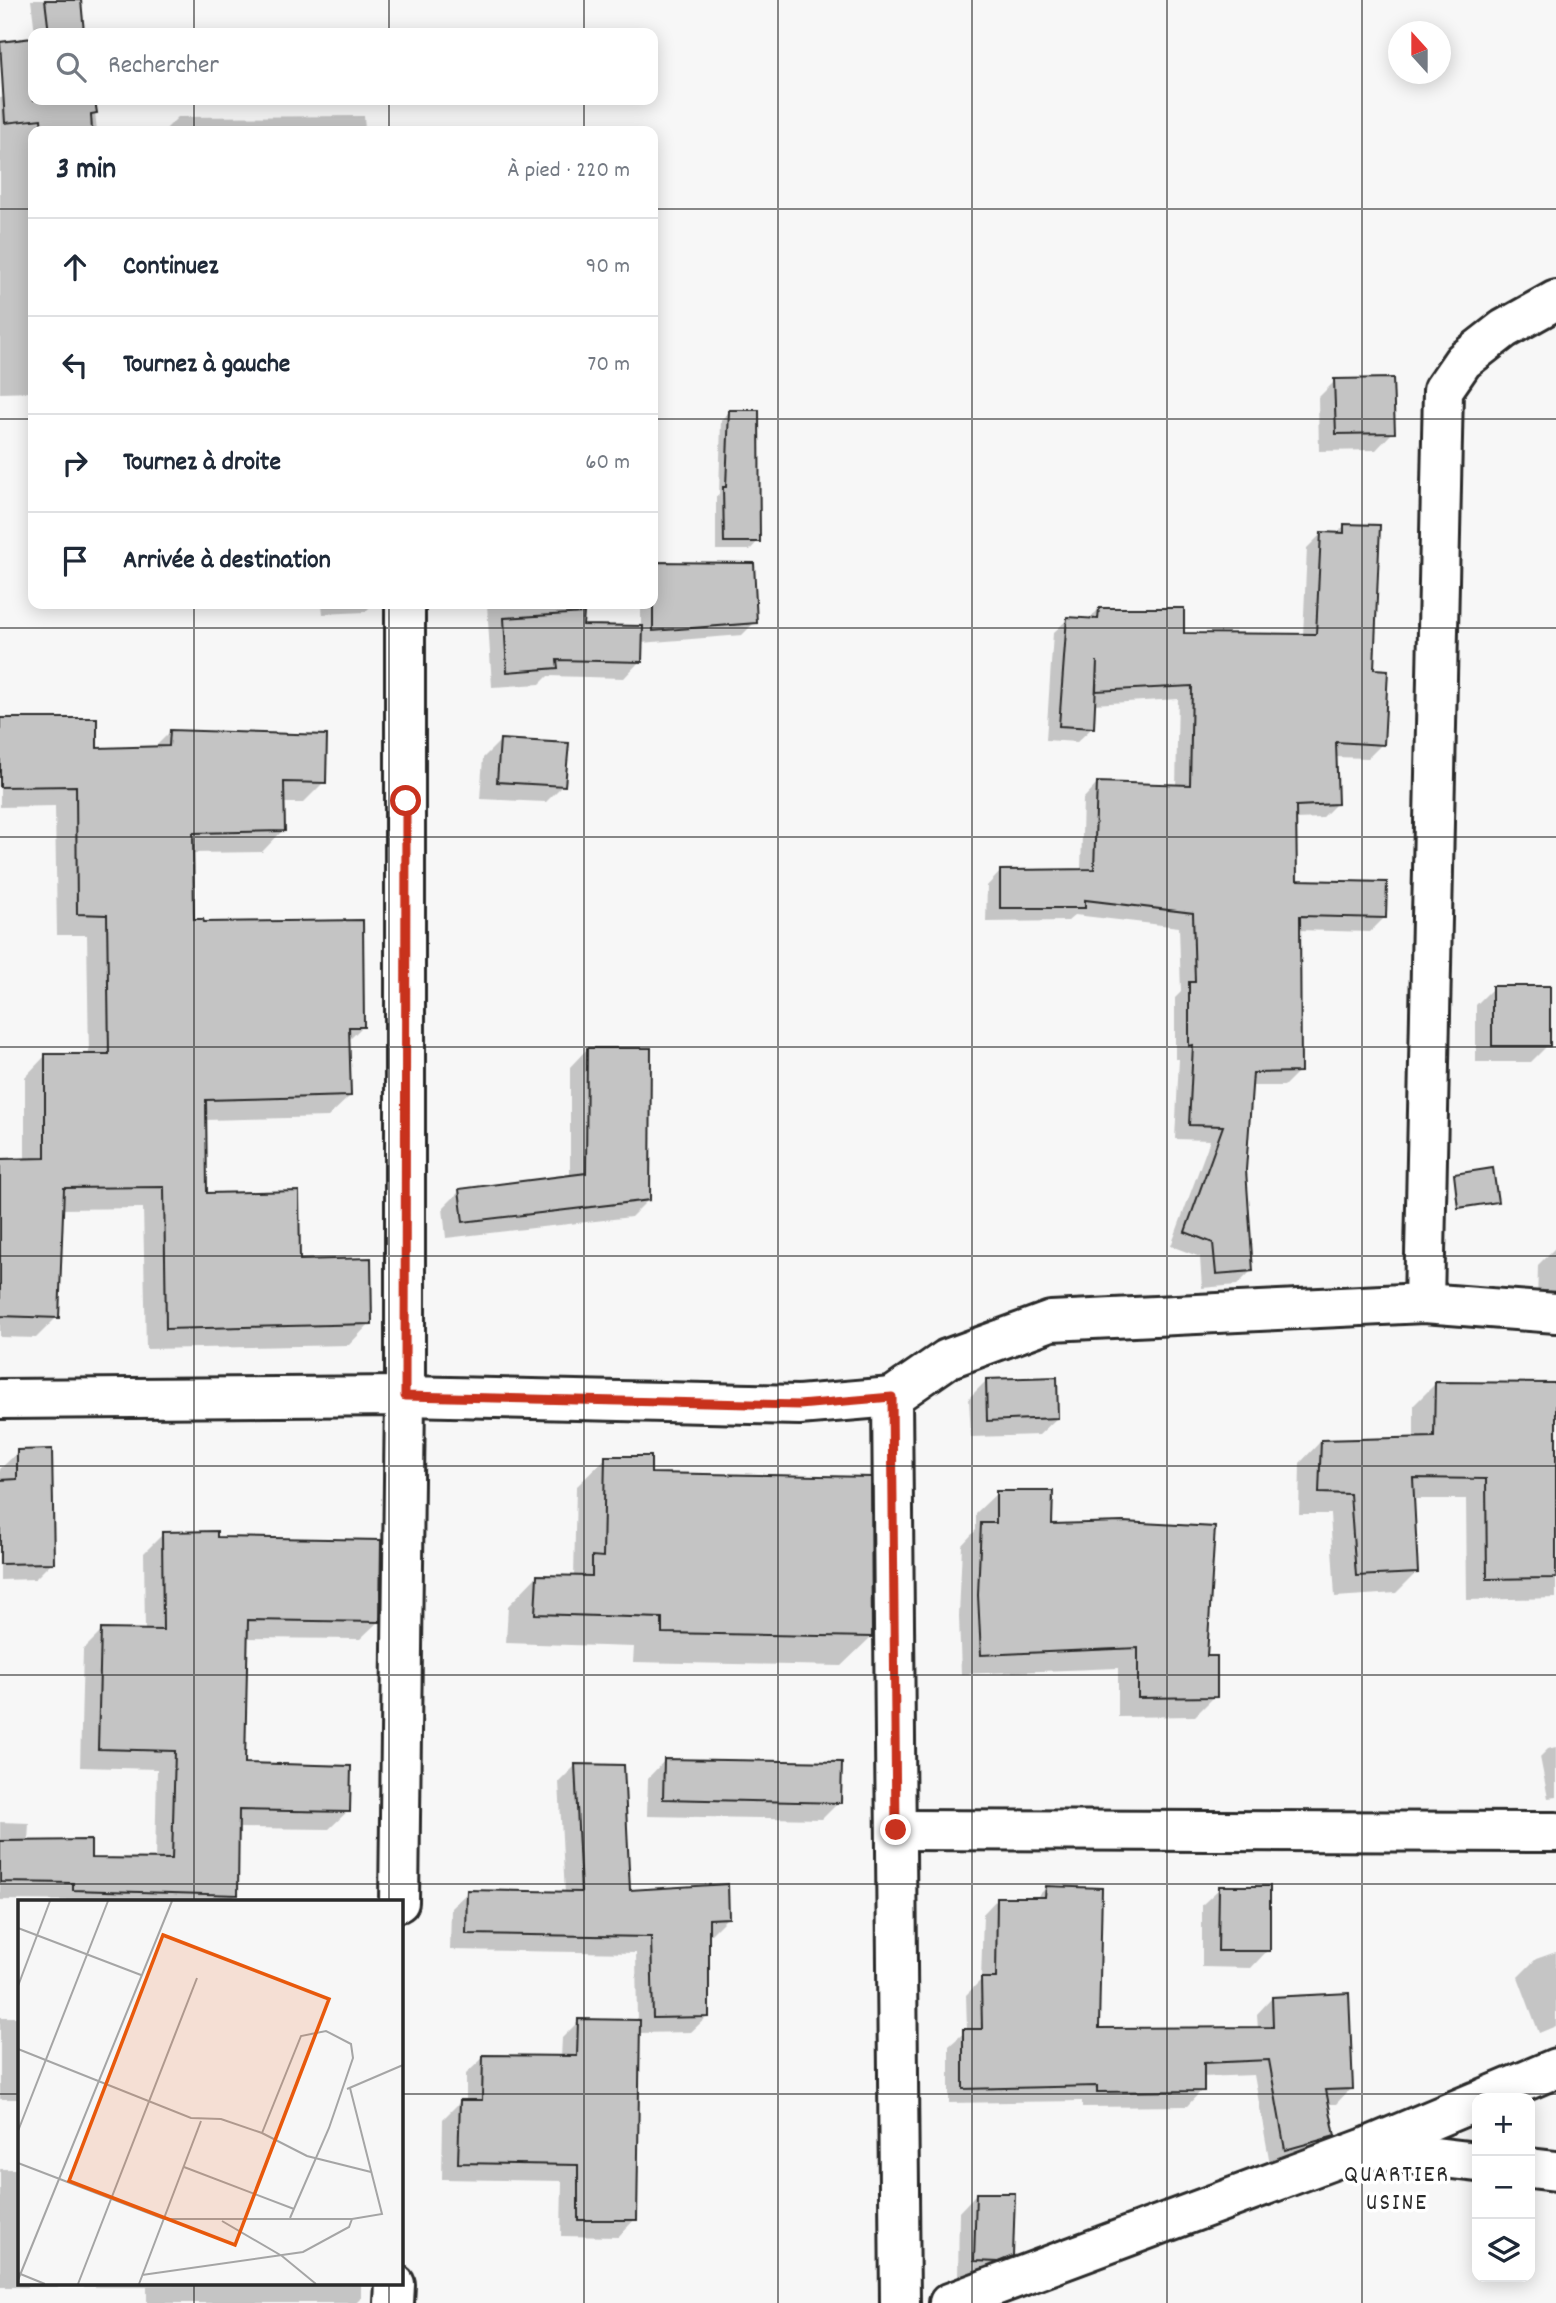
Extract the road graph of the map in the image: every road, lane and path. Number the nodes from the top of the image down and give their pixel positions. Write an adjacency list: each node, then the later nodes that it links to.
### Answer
1 (1556, 300): 3 (street)
2 (405, 609): 5 (street)
3 (1424, 1303): 4 (street); 6 (street)
4 (1556, 1313)
5 (405, 1396): 6 (street); 7 (street); 10 (street)
6 (892, 1397): 8 (street)
7 (0, 1399)
8 (896, 1830): 9 (street); 18 (street)
9 (1556, 1832)
10 (399, 1900)
11 (1556, 2068): 12 (street)
12 (1497, 2093)
13 (1472, 2103): 14 (street)
14 (1366, 2148): 15 (street); 19 (street)
15 (1472, 2161)
16 (1535, 2169): 17 (street)
17 (1556, 2171)
18 (900, 2303)
19 (948, 2303)

